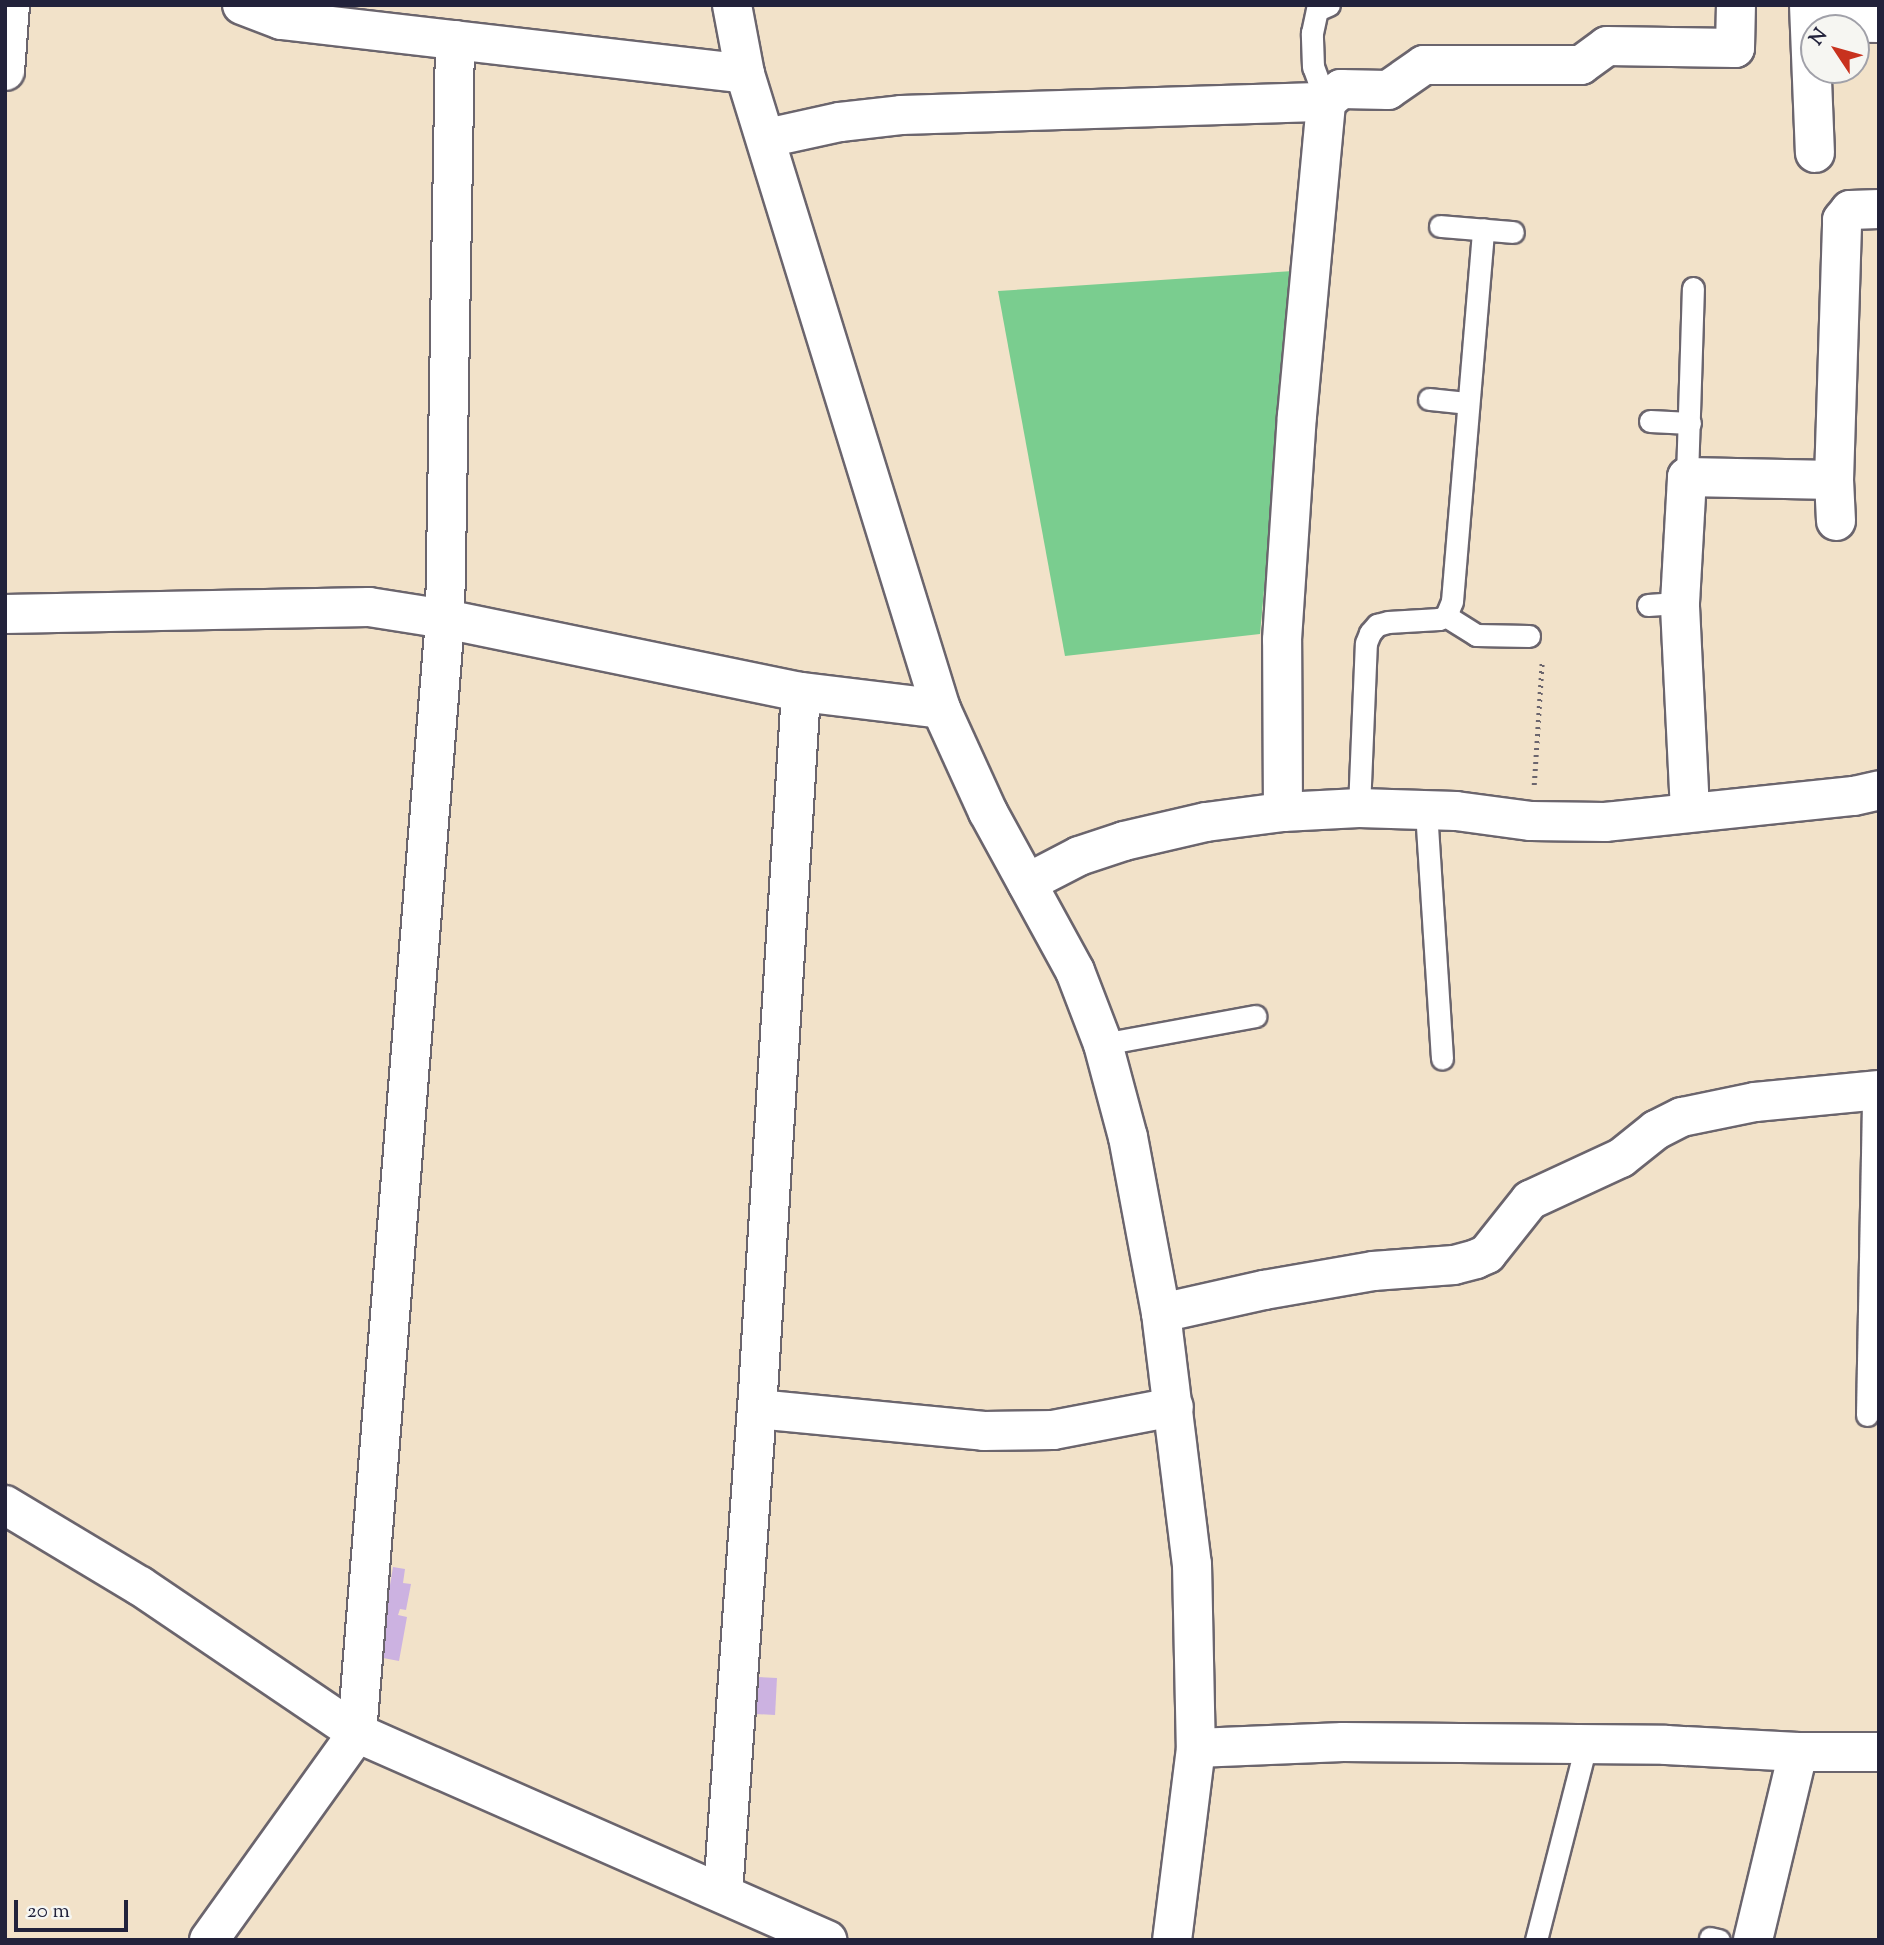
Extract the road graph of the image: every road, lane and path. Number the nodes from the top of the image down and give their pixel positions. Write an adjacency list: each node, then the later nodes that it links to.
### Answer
1 (10, 5): 7 (street)
2 (242, 5): 6 (street)
3 (732, 5): 8 (street)
4 (1329, 5): 10 (lane)
5 (1736, 5): 10 (street)
6 (454, 40): 8 (street); 27 (street)
7 (5, 71)
8 (745, 74): 11 (street)
9 (1813, 84): 12 (street)
10 (1326, 102): 11 (street); 35 (street)
11 (767, 138): 30 (street)
12 (1815, 153)
13 (1879, 209): 23 (street)
14 (1440, 226): 15 (lane)
15 (1483, 229): 16 (lane); 19 (lane)
16 (1513, 232)
17 (1693, 288): 21 (lane)
18 (1429, 399): 19 (lane)
19 (1468, 403): 26 (lane)
20 (1650, 421): 21 (lane)
21 (1690, 423): 22 (lane)
22 (1687, 477): 23 (street); 34 (street)
23 (1834, 480): 24 (street)
24 (1836, 521)
25 (5, 614): 27 (street)
26 (1446, 616): 28 (lane); 32 (lane)
27 (445, 619): 29 (street); 47 (street)
28 (1529, 636): 36 (path)
29 (801, 692): 30 (street); 44 (street)
30 (941, 709): 37 (street)
31 (1879, 790): 34 (street)
32 (1359, 808): 33 (street); 35 (street)
33 (1426, 811): 36 (street); 40 (lane)
34 (1690, 811): 36 (street)
35 (1283, 812): 37 (street)
36 (1531, 821)
37 (1027, 883): 39 (street)
38 (1255, 1016): 39 (lane)
39 (1103, 1044): 42 (street)
40 (1443, 1058)
41 (1876, 1090): 42 (street); 45 (lane)
42 (1161, 1313): 43 (street)
43 (1174, 1407): 44 (street); 49 (street)
44 (757, 1409): 52 (street)
45 (1867, 1415)
46 (5, 1505): 47 (street)
47 (357, 1733): 52 (street); 53 (street)
48 (1586, 1745): 49 (street); 50 (street); 56 (lane)
49 (1196, 1748): 55 (street)
50 (1798, 1752): 51 (street); 57 (street)
51 (1879, 1752)
52 (723, 1893): 54 (street)
53 (209, 1940)
54 (827, 1940)
55 (1172, 1940)
56 (1536, 1940)
57 (1753, 1940)

